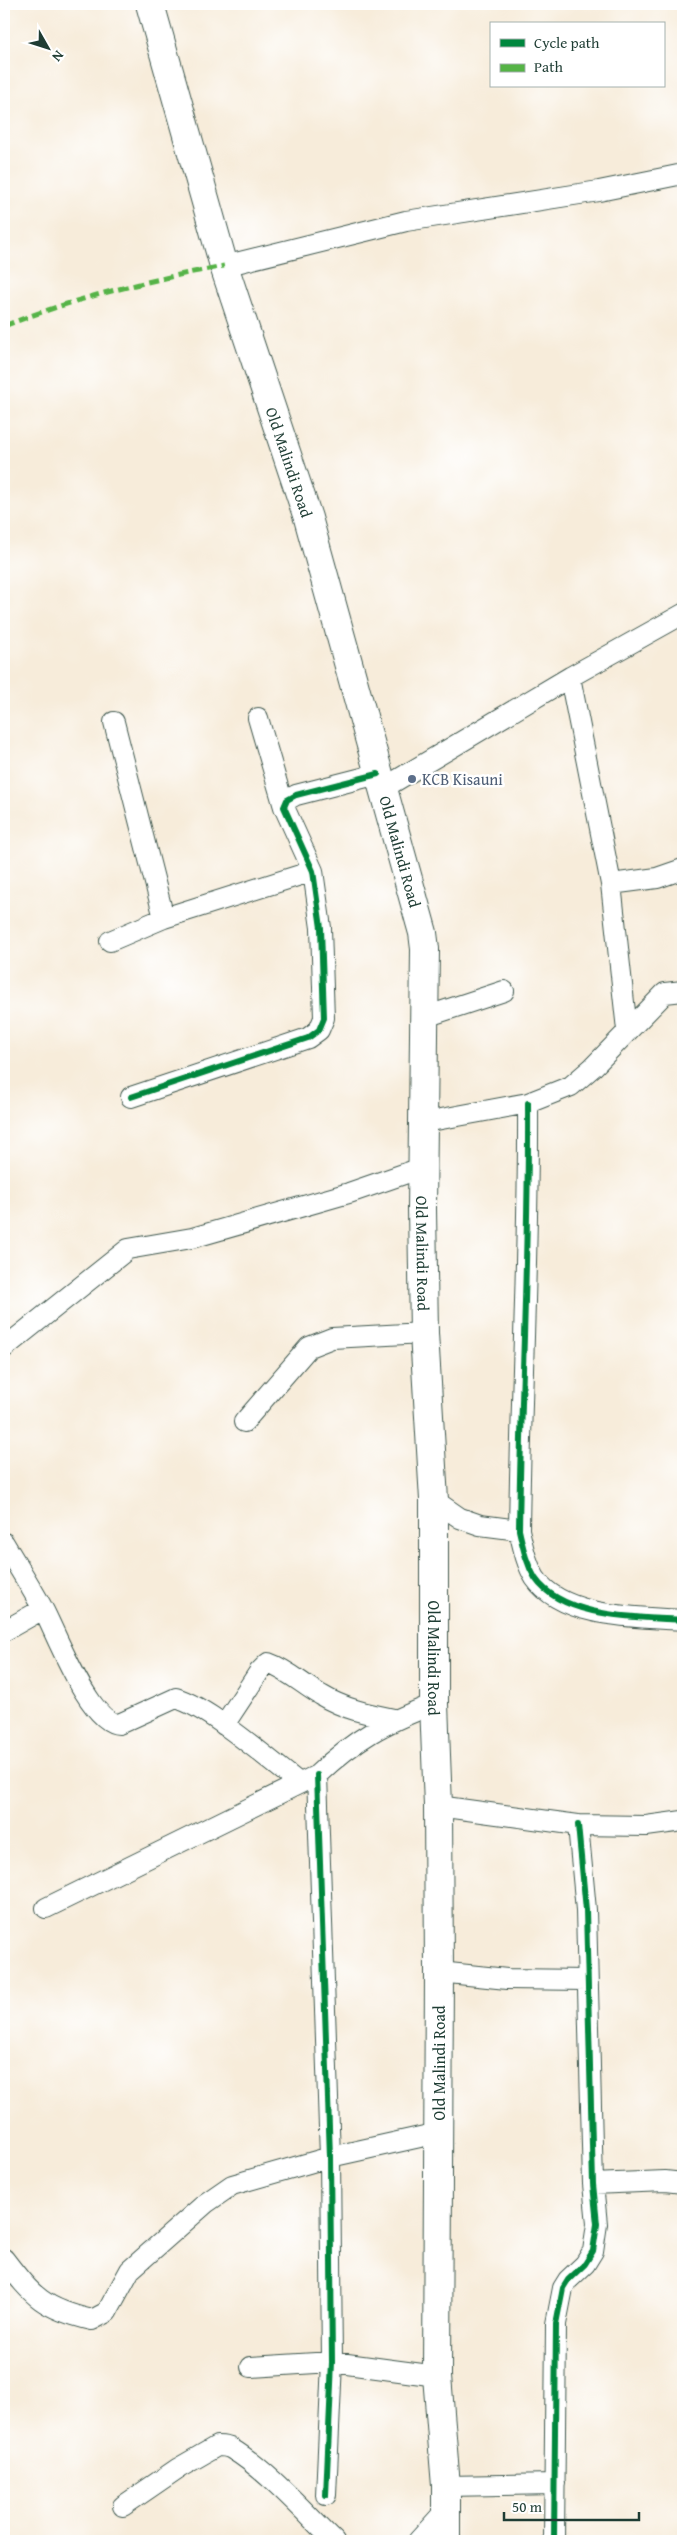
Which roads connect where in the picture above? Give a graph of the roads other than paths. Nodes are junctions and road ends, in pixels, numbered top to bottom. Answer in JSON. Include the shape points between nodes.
{"nodes":[{"id":1,"x":150,"y":4,"type":"edge"},
{"id":2,"x":683,"y":174,"type":"edge"},
{"id":3,"x":224,"y":266,"type":"junction"},
{"id":4,"x":683,"y":614,"type":"edge"},
{"id":5,"x":570,"y":677,"type":"junction"},
{"id":6,"x":258,"y":718,"type":"dead end"},
{"id":7,"x":114,"y":722,"type":"dead end"},
{"id":8,"x":380,"y":781,"type":"junction"},
{"id":9,"x":284,"y":807,"type":"junction"},
{"id":10,"x":683,"y":869,"type":"edge"},
{"id":11,"x":313,"y":871,"type":"junction"},
{"id":12,"x":611,"y":884,"type":"junction"},
{"id":13,"x":164,"y":918,"type":"junction"},
{"id":14,"x":110,"y":941,"type":"dead end"},
{"id":15,"x":504,"y":990,"type":"dead end"},
{"id":16,"x":683,"y":991,"type":"edge"},
{"id":17,"x":425,"y":1018,"type":"junction"},
{"id":18,"x":627,"y":1030,"type":"junction"},
{"id":19,"x":131,"y":1097,"type":"dead end"},
{"id":20,"x":528,"y":1102,"type":"junction"},
{"id":21,"x":425,"y":1122,"type":"junction"},
{"id":22,"x":424,"y":1167,"type":"junction"},
{"id":23,"x":424,"y":1333,"type":"junction"},
{"id":24,"x":4,"y":1348,"type":"edge"},
{"id":25,"x":244,"y":1422,"type":"dead end"},
{"id":26,"x":434,"y":1500,"type":"junction"},
{"id":27,"x":520,"y":1530,"type":"junction"},
{"id":28,"x":4,"y":1543,"type":"edge"},
{"id":29,"x":43,"y":1609,"type":"junction"},
{"id":30,"x":683,"y":1620,"type":"edge"},
{"id":31,"x":4,"y":1631,"type":"edge"},
{"id":32,"x":434,"y":1704,"type":"junction"},
{"id":33,"x":394,"y":1719,"type":"junction"},
{"id":34,"x":224,"y":1726,"type":"junction"},
{"id":35,"x":308,"y":1779,"type":"junction"},
{"id":36,"x":438,"y":1806,"type":"junction"},
{"id":37,"x":683,"y":1821,"type":"edge"},
{"id":38,"x":578,"y":1826,"type":"junction"},
{"id":39,"x":46,"y":1908,"type":"dead end"},
{"id":40,"x":440,"y":1972,"type":"junction"},
{"id":41,"x":586,"y":1980,"type":"junction"},
{"id":42,"x":438,"y":2133,"type":"junction"},
{"id":43,"x":330,"y":2157,"type":"junction"},
{"id":44,"x":683,"y":2183,"type":"edge"},
{"id":45,"x":593,"y":2184,"type":"junction"},
{"id":46,"x":4,"y":2259,"type":"edge"},
{"id":47,"x":332,"y":2362,"type":"junction"},
{"id":48,"x":251,"y":2367,"type":"dead end"},
{"id":49,"x":437,"y":2376,"type":"junction"},
{"id":50,"x":555,"y":2484,"type":"junction"},
{"id":51,"x":326,"y":2495,"type":"dead end"},
{"id":52,"x":446,"y":2498,"type":"junction"},
{"id":53,"x":123,"y":2506,"type":"dead end"},
{"id":54,"x":334,"y":2541,"type":"edge"},
{"id":55,"x":418,"y":2541,"type":"edge"},
{"id":56,"x":446,"y":2541,"type":"edge"},
{"id":57,"x":554,"y":2541,"type":"edge"}],
"edges":[{"from":1,"to":3,"type":"main road","name":"Old Malindi Road"},
{"from":2,"to":3,"type":"street","via":[[599,191],[406,221]]},
{"from":3,"to":8,"type":"main road","name":"Old Malindi Road","via":[[308,518]]},
{"from":4,"to":5,"type":"street"},
{"from":5,"to":8,"type":"street"},
{"from":5,"to":12,"type":"street"},
{"from":6,"to":9,"type":"street"},
{"from":7,"to":13,"type":"street"},
{"from":8,"to":9,"type":"street","via":[[296,795],[287,800]]},
{"from":8,"to":17,"type":"main road","name":"Old Malindi Road","via":[[424,933]]},
{"from":9,"to":11,"type":"street"},
{"from":10,"to":12,"type":"street","via":[[657,878]]},
{"from":11,"to":13,"type":"street"},
{"from":11,"to":19,"type":"street","via":[[322,928],[324,1018],[319,1030],[308,1038]]},
{"from":12,"to":18,"type":"street"},
{"from":13,"to":14,"type":"street"},
{"from":15,"to":17,"type":"street"},
{"from":16,"to":18,"type":"street","via":[[665,993]]},
{"from":17,"to":21,"type":"main road","name":"Old Malindi Road"},
{"from":18,"to":20,"type":"street","via":[[593,1067],[570,1086]]},
{"from":20,"to":21,"type":"street"},
{"from":20,"to":27,"type":"street"},
{"from":21,"to":22,"type":"main road","name":"Old Malindi Road"},
{"from":22,"to":23,"type":"main road","name":"Old Malindi Road"},
{"from":22,"to":24,"type":"street","via":[[349,1193],[192,1238],[128,1249]]},
{"from":23,"to":25,"type":"street","via":[[332,1338],[309,1347]]},
{"from":23,"to":26,"type":"main road","name":"Old Malindi Road"},
{"from":26,"to":27,"type":"street","via":[[460,1518],[480,1525]]},
{"from":26,"to":32,"type":"main road","name":"Old Malindi Road"},
{"from":27,"to":30,"type":"street","via":[[528,1566],[536,1580],[562,1599],[603,1613]]},
{"from":28,"to":29,"type":"street"},
{"from":29,"to":31,"type":"street"},
{"from":29,"to":34,"type":"street","via":[[83,1691],[112,1724],[119,1724],[176,1698],[185,1700]]},
{"from":32,"to":33,"type":"street"},
{"from":32,"to":36,"type":"main road","name":"Old Malindi Road"},
{"from":33,"to":34,"type":"street","via":[[349,1710],[320,1695],[280,1667],[268,1663]]},
{"from":33,"to":35,"type":"street","via":[[344,1750]]},
{"from":34,"to":35,"type":"street"},
{"from":35,"to":39,"type":"street"},
{"from":35,"to":43,"type":"street"},
{"from":36,"to":38,"type":"street"},
{"from":36,"to":40,"type":"main road","name":"Old Malindi Road"},
{"from":37,"to":38,"type":"street","via":[[646,1826]]},
{"from":38,"to":41,"type":"street","via":[[586,1910]]},
{"from":40,"to":41,"type":"street","via":[[507,1979]]},
{"from":40,"to":42,"type":"main road","name":"Old Malindi Road"},
{"from":41,"to":45,"type":"street"},
{"from":42,"to":43,"type":"street"},
{"from":42,"to":49,"type":"main road","name":"Old Malindi Road"},
{"from":43,"to":46,"type":"street","via":[[232,2185],[206,2203],[130,2270],[107,2312],[92,2320],[47,2306],[23,2284]]},
{"from":43,"to":47,"type":"street"},
{"from":44,"to":45,"type":"street"},
{"from":45,"to":50,"type":"street","via":[[597,2224],[593,2251],[563,2288],[556,2324]]},
{"from":47,"to":48,"type":"street"},
{"from":47,"to":49,"type":"street"},
{"from":47,"to":51,"type":"street"},
{"from":49,"to":52,"type":"main road","name":"Old Malindi Road"},
{"from":50,"to":52,"type":"street"},
{"from":50,"to":57,"type":"street"},
{"from":52,"to":55,"type":"street"},
{"from":52,"to":56,"type":"main road","name":"Old Malindi Road"},
{"from":53,"to":54,"type":"street","via":[[177,2469],[217,2446],[223,2446],[251,2464]]}]}
